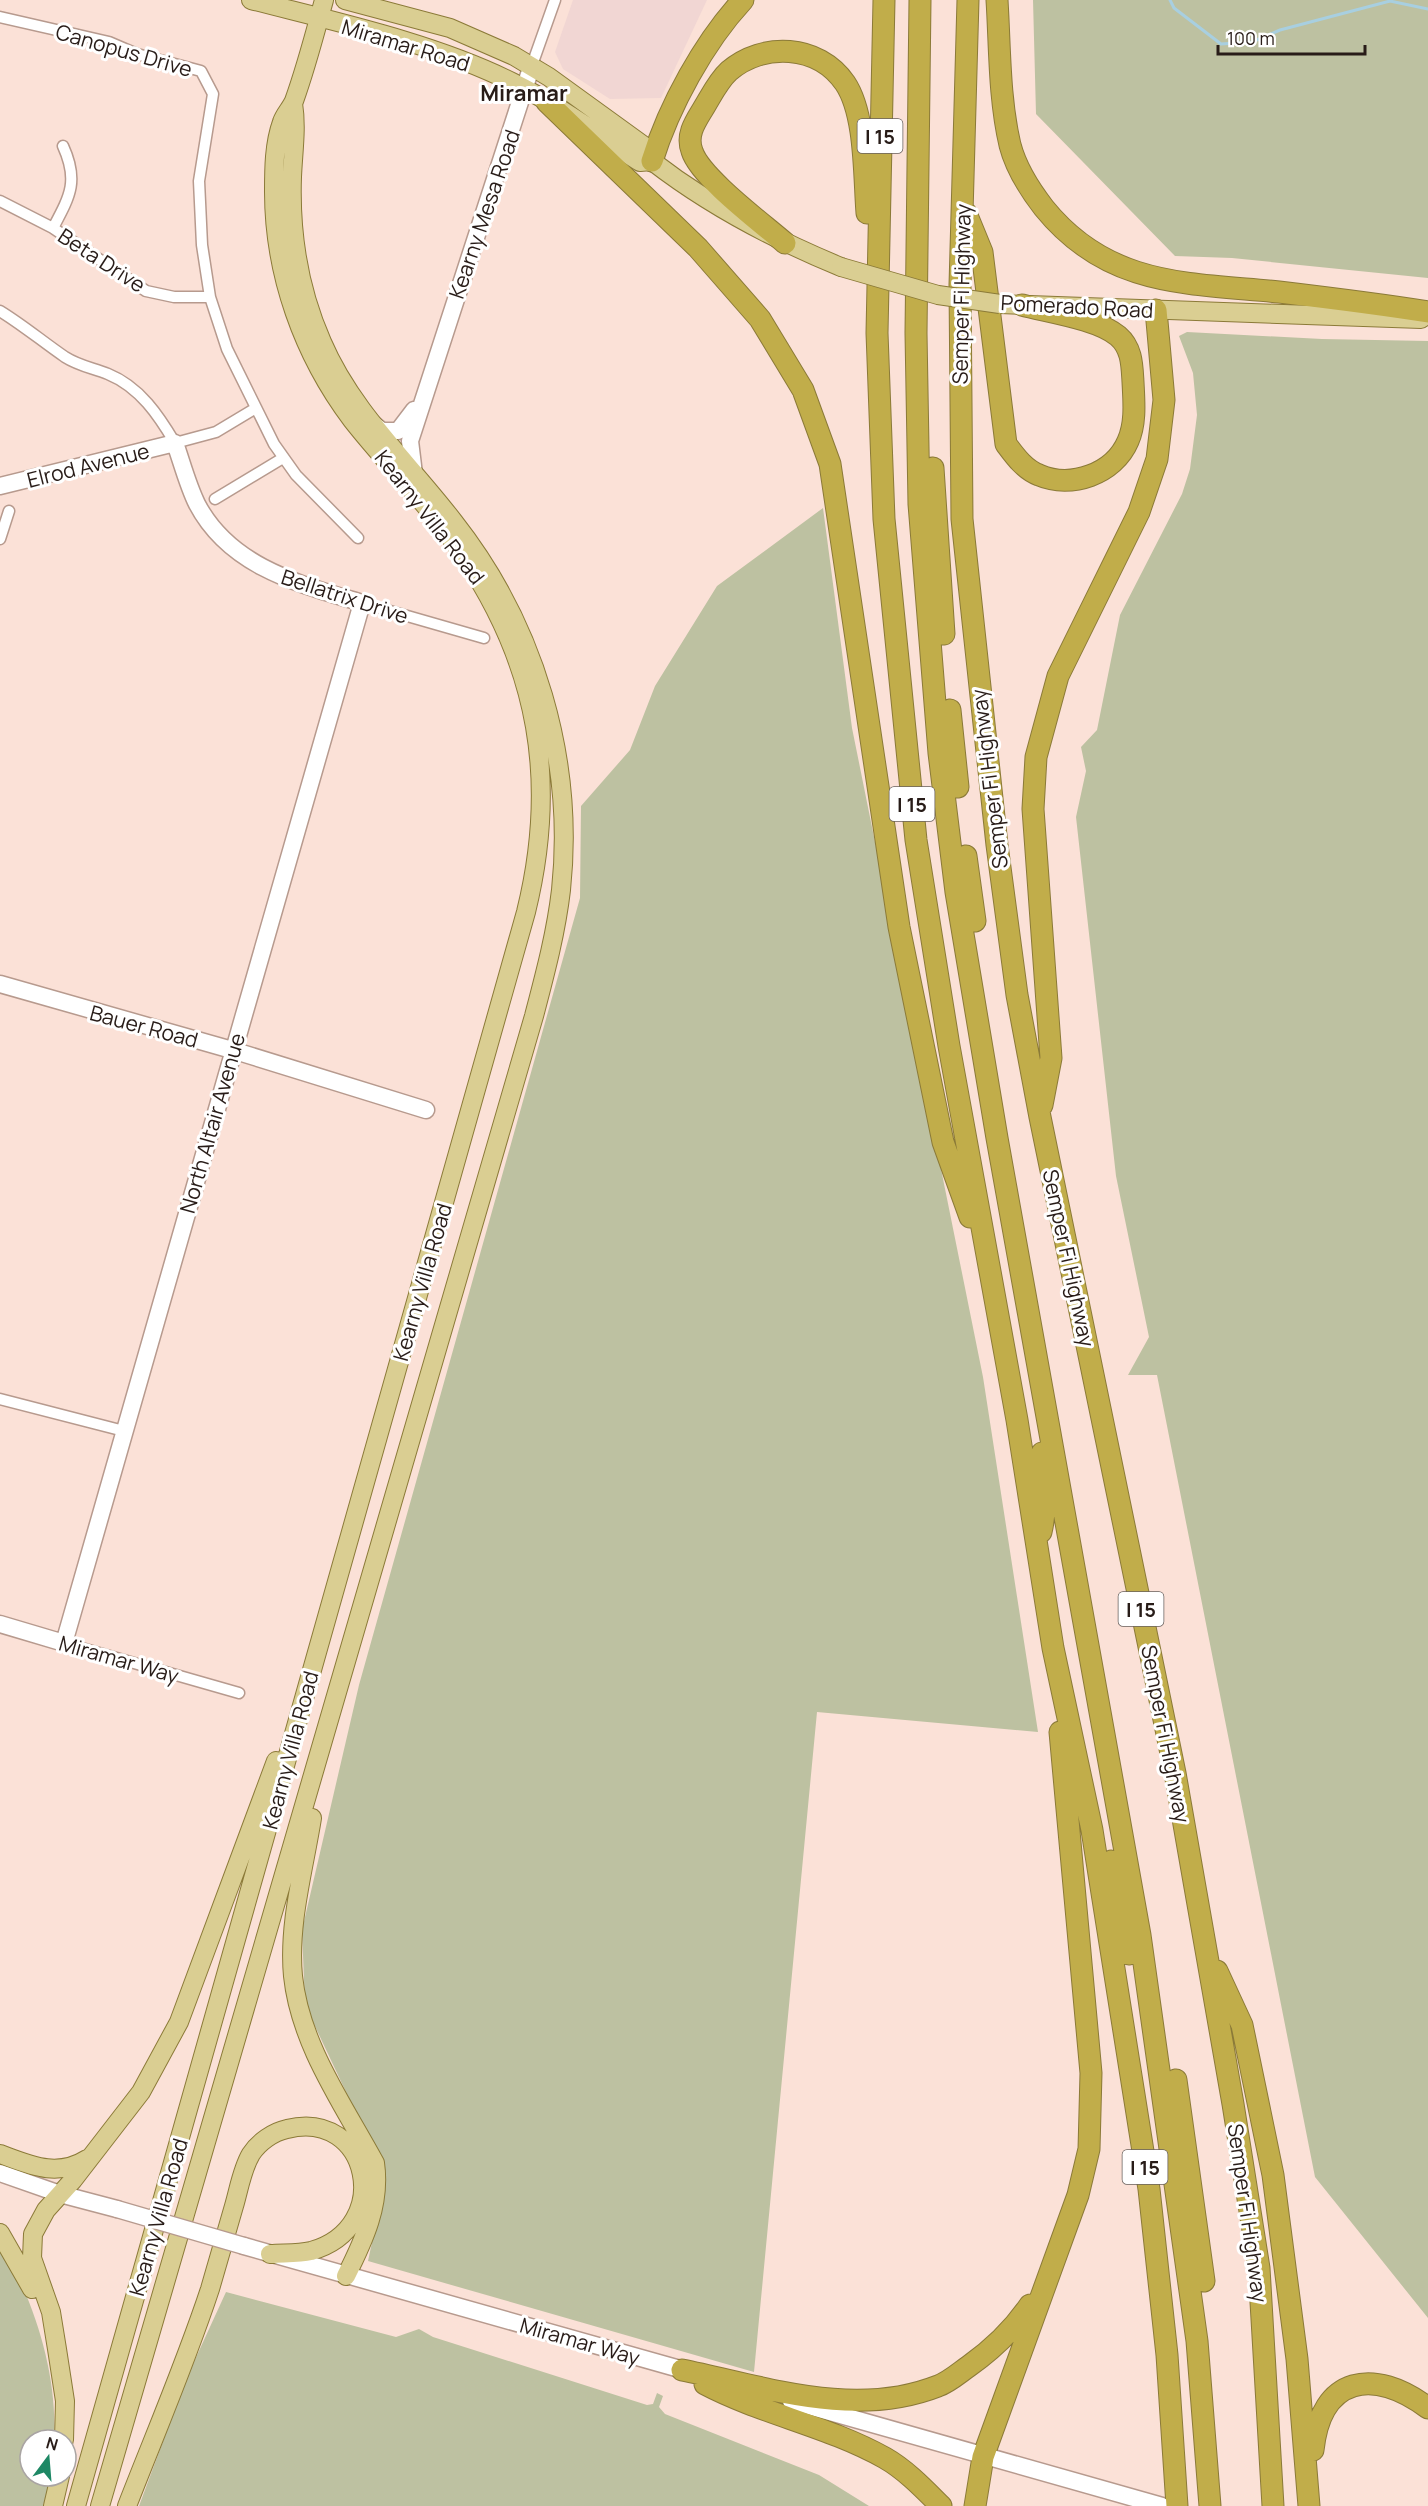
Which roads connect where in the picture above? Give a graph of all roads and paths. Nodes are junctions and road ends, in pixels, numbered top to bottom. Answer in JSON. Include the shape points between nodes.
{"nodes":[{"id":1,"x":251,"y":0,"type":"edge"},
{"id":2,"x":324,"y":0,"type":"edge"},
{"id":3,"x":345,"y":0,"type":"edge"},
{"id":4,"x":555,"y":0,"type":"edge"},
{"id":5,"x":743,"y":0,"type":"edge"},
{"id":6,"x":884,"y":0,"type":"edge"},
{"id":7,"x":920,"y":0,"type":"edge"},
{"id":8,"x":933,"y":0,"type":"edge"},
{"id":9,"x":968,"y":0,"type":"edge"},
{"id":10,"x":997,"y":0,"type":"edge"},
{"id":11,"x":0,"y":17,"type":"edge"},
{"id":12,"x":319,"y":18,"type":"junction"},
{"id":13,"x":532,"y":65,"type":"junction"},
{"id":14,"x":525,"y":89,"type":"junction"},
{"id":15,"x":547,"y":102,"type":"junction"},
{"id":16,"x":293,"y":103,"type":"junction"},
{"id":17,"x":63,"y":146,"type":"dead end"},
{"id":18,"x":652,"y":161,"type":"junction"},
{"id":19,"x":0,"y":201,"type":"edge"},
{"id":20,"x":962,"y":202,"type":"junction"},
{"id":21,"x":53,"y":228,"type":"junction"},
{"id":22,"x":785,"y":243,"type":"junction"},
{"id":23,"x":210,"y":297,"type":"junction"},
{"id":24,"x":1022,"y":305,"type":"junction"},
{"id":25,"x":1156,"y":310,"type":"junction"},
{"id":26,"x":0,"y":311,"type":"edge"},
{"id":27,"x":1428,"y":312,"type":"edge"},
{"id":28,"x":1428,"y":319,"type":"edge"},
{"id":29,"x":877,"y":333,"type":"junction"},
{"id":30,"x":424,"y":394,"type":"junction"},
{"id":31,"x":256,"y":408,"type":"junction"},
{"id":32,"x":370,"y":422,"type":"junction"},
{"id":33,"x":175,"y":443,"type":"junction"},
{"id":34,"x":283,"y":458,"type":"junction"},
{"id":35,"x":414,"y":474,"type":"junction"},
{"id":36,"x":0,"y":486,"type":"edge"},
{"id":37,"x":215,"y":499,"type":"dead end"},
{"id":38,"x":9,"y":511,"type":"dead end"},
{"id":39,"x":0,"y":538,"type":"edge"},
{"id":40,"x":358,"y":538,"type":"dead end"},
{"id":41,"x":362,"y":603,"type":"junction"},
{"id":42,"x":484,"y":638,"type":"dead end"},
{"id":43,"x":0,"y":984,"type":"edge"},
{"id":44,"x":232,"y":1050,"type":"junction"},
{"id":45,"x":426,"y":1110,"type":"dead end"},
{"id":46,"x":1040,"y":1117,"type":"junction"},
{"id":47,"x":990,"y":1271,"type":"junction"},
{"id":48,"x":1035,"y":1354,"type":"junction"},
{"id":49,"x":0,"y":1399,"type":"edge"},
{"id":50,"x":124,"y":1431,"type":"junction"},
{"id":51,"x":1036,"y":1551,"type":"junction"},
{"id":52,"x":0,"y":1624,"type":"edge"},
{"id":53,"x":64,"y":1643,"type":"junction"},
{"id":54,"x":1053,"y":1648,"type":"junction"},
{"id":55,"x":239,"y":1693,"type":"dead end"},
{"id":56,"x":296,"y":1722,"type":"junction"},
{"id":57,"x":308,"y":1796,"type":"junction"},
{"id":58,"x":1092,"y":1830,"type":"junction"},
{"id":59,"x":1205,"y":1946,"type":"junction"},
{"id":60,"x":1165,"y":2107,"type":"junction"},
{"id":61,"x":0,"y":2154,"type":"edge"},
{"id":62,"x":91,"y":2157,"type":"junction"},
{"id":63,"x":0,"y":2172,"type":"edge"},
{"id":64,"x":60,"y":2194,"type":"junction"},
{"id":65,"x":363,"y":2200,"type":"junction"},
{"id":66,"x":0,"y":2233,"type":"edge"},
{"id":67,"x":270,"y":2254,"type":"junction"},
{"id":68,"x":346,"y":2276,"type":"junction"},
{"id":69,"x":1045,"y":2282,"type":"junction"},
{"id":70,"x":57,"y":2349,"type":"junction"},
{"id":71,"x":682,"y":2370,"type":"junction"},
{"id":72,"x":1428,"y":2408,"type":"edge"},
{"id":73,"x":64,"y":2428,"type":"edge"},
{"id":74,"x":983,"y":2457,"type":"junction"},
{"id":75,"x":57,"y":2488,"type":"edge"},
{"id":76,"x":1309,"y":2499,"type":"edge"},
{"id":77,"x":52,"y":2506,"type":"edge"},
{"id":78,"x":76,"y":2506,"type":"edge"},
{"id":79,"x":100,"y":2506,"type":"edge"},
{"id":80,"x":127,"y":2506,"type":"edge"},
{"id":81,"x":941,"y":2506,"type":"edge"},
{"id":82,"x":975,"y":2506,"type":"edge"},
{"id":83,"x":1162,"y":2506,"type":"edge"},
{"id":84,"x":1177,"y":2506,"type":"edge"},
{"id":85,"x":1210,"y":2506,"type":"edge"},
{"id":86,"x":1223,"y":2506,"type":"edge"},
{"id":87,"x":1273,"y":2506,"type":"edge"}],
"edges":[{"from":1,"to":12,"type":"main road","name":"Miramar Road"},
{"from":2,"to":12,"type":"main road","name":"Kearny Villa Road"},
{"from":3,"to":13,"type":"main road","name":"Miramar Road","via":[[450,28]]},
{"from":4,"to":13,"type":"street","name":"Kearny Mesa Road"},
{"from":5,"to":18,"type":"highway","via":[[711,39],[660,135]]},
{"from":6,"to":29,"type":"highway","number":"I 15"},
{"from":7,"to":48,"type":"highway","via":[[916,322],[919,492],[939,753],[956,892]]},
{"from":8,"to":86,"type":"highway","via":[[929,316],[934,492],[959,804],[981,971],[1181,2113],[1209,2328]]},
{"from":9,"to":20,"type":"highway","name":"Semper Fi Highway","number":"I 15"},
{"from":10,"to":27,"type":"highway","via":[[1010,146],[1030,191],[1060,229],[1090,252],[1130,272],[1159,280]]},
{"from":11,"to":23,"type":"street","name":"Canopus Drive","via":[[109,42],[201,71],[213,94],[199,181],[202,245]]},
{"from":12,"to":14,"type":"main road","name":"Miramar Road","via":[[439,53]]},
{"from":12,"to":16,"type":"main road","name":"Kearny Villa Road"},
{"from":13,"to":14,"type":"street","name":"Kearny Mesa Road"},
{"from":13,"to":18,"type":"main road","name":"Miramar Road","via":[[647,148]]},
{"from":14,"to":15,"type":"main road","name":"Miramar Road"},
{"from":14,"to":30,"type":"street","name":"Kearny Mesa Road"},
{"from":15,"to":18,"type":"main road","name":"Miramar Road","via":[[640,162]]},
{"from":15,"to":47,"type":"highway","via":[[698,248],[760,319],[803,390],[830,464],[899,927],[943,1142]]},
{"from":16,"to":32,"type":"main road","name":"Kearny Villa Road","via":[[296,122],[291,215],[302,285],[333,365]]},
{"from":16,"to":56,"type":"main road","name":"Kearny Villa Road","via":[[282,121],[274,193],[278,246],[294,311],[314,360],[340,403],[462,553],[500,618],[531,700],[540,752],[542,798],[539,853],[526,912]]},
{"from":17,"to":21,"type":"street","via":[[73,178]]},
{"from":18,"to":22,"type":"main road","name":"Pomerado Road","via":[[724,212]]},
{"from":19,"to":21,"type":"street","name":"Beta Drive"},
{"from":20,"to":24,"type":"highway","via":[[982,252],[1006,444],[1022,464],[1039,476],[1070,481],[1089,477],[1113,463],[1128,441],[1134,414],[1130,350],[1115,333],[1096,325]]},
{"from":20,"to":46,"type":"highway","name":"Semper Fi Highway","number":"I 15","via":[[962,519],[998,856],[1017,995]]},
{"from":21,"to":23,"type":"street","name":"Beta Drive","via":[[147,291],[174,297]]},
{"from":22,"to":24,"type":"main road","name":"Pomerado Road","bridge":true,"via":[[841,267],[938,295]]},
{"from":22,"to":29,"type":"highway","via":[[703,170],[689,143],[692,128],[727,73],[752,56],[768,51],[796,52],[822,62],[844,83],[853,103],[860,135]]},
{"from":23,"to":31,"type":"street","name":"Canopus Drive","via":[[227,349]]},
{"from":24,"to":25,"type":"main road","name":"Pomerado Road"},
{"from":25,"to":28,"type":"main road","name":"Pomerado Road"},
{"from":25,"to":46,"type":"highway","via":[[1164,400],[1156,459],[1139,512],[1058,676],[1036,757],[1033,809],[1051,1058]]},
{"from":26,"to":33,"type":"street","name":"Bellatrix Drive","via":[[64,356],[85,368],[109,374],[139,394],[158,414]]},
{"from":29,"to":47,"type":"highway","number":"I 15","via":[[884,519],[916,840]]},
{"from":30,"to":32,"type":"street","name":"Kearny Mesa Road","via":[[398,431],[382,430]]},
{"from":30,"to":35,"type":"street","name":"Kearny Mesa Road","via":[[410,441]]},
{"from":31,"to":33,"type":"street","via":[[216,432]]},
{"from":31,"to":34,"type":"street","name":"Canopus Drive"},
{"from":32,"to":35,"type":"main road","name":"Kearny Villa Road"},
{"from":33,"to":36,"type":"street","name":"Elrod Avenue"},
{"from":33,"to":41,"type":"street","name":"Bellatrix Drive","via":[[197,504],[235,549],[258,566],[288,580]]},
{"from":34,"to":37,"type":"street"},
{"from":34,"to":40,"type":"street","name":"Canopus Drive"},
{"from":35,"to":57,"type":"main road","name":"Kearny Villa Road","via":[[483,561],[514,616],[534,667],[558,765],[563,832],[561,888],[551,951],[534,1016]]},
{"from":38,"to":39,"type":"street"},
{"from":41,"to":42,"type":"street","name":"Bellatrix Drive"},
{"from":41,"to":44,"type":"street","name":"North Altair Avenue"},
{"from":43,"to":44,"type":"street","name":"Bauer Road"},
{"from":44,"to":45,"type":"street","name":"Bauer Road"},
{"from":44,"to":50,"type":"street","name":"North Altair Avenue"},
{"from":46,"to":59,"type":"highway","name":"Semper Fi Highway","number":"I 15","via":[[1175,1773]]},
{"from":47,"to":51,"type":"highway","number":"I 15"},
{"from":48,"to":51,"type":"highway","via":[[1036,1407],[1045,1474],[1044,1518]]},
{"from":48,"to":60,"type":"highway","via":[[1140,1935]]},
{"from":49,"to":50,"type":"street"},
{"from":50,"to":53,"type":"street","name":"North Altair Avenue"},
{"from":51,"to":54,"type":"highway","number":"I 15"},
{"from":52,"to":53,"type":"street","name":"Miramar Way"},
{"from":53,"to":55,"type":"street","name":"Miramar Way"},
{"from":54,"to":58,"type":"highway","number":"I 15"},
{"from":54,"to":69,"type":"highway","via":[[1091,2073],[1089,2149],[1078,2195]]},
{"from":56,"to":62,"type":"main road","via":[[280,1750],[163,2056],[128,2112]]},
{"from":56,"to":78,"type":"main road","name":"Kearny Villa Road","via":[[270,1827]]},
{"from":57,"to":68,"type":"main road","via":[[314,1810],[293,1938],[297,2001],[315,2053],[375,2163],[377,2180],[368,2229]]},
{"from":57,"to":79,"type":"main road","name":"Kearny Villa Road"},
{"from":58,"to":60,"type":"highway","via":[[1110,1857],[1154,2081]]},
{"from":58,"to":84,"type":"highway","number":"I 15","via":[[1149,2189],[1167,2355]]},
{"from":59,"to":76,"type":"highway","via":[[1242,2025],[1273,2175],[1297,2359]]},
{"from":59,"to":87,"type":"highway","name":"Semper Fi Highway","number":"I 15","via":[[1259,2268]]},
{"from":60,"to":85,"type":"highway","via":[[1197,2341]]},
{"from":61,"to":62,"type":"main road","via":[[54,2171],[75,2167]]},
{"from":62,"to":64,"type":"main road"},
{"from":63,"to":64,"type":"street","name":"Miramar Way"},
{"from":64,"to":67,"type":"street","name":"Miramar Way","bridge":true},
{"from":64,"to":70,"type":"main road","via":[[37,2223],[31,2246],[34,2268],[51,2312]]},
{"from":65,"to":67,"type":"main road","via":[[350,2225],[333,2241],[312,2250]]},
{"from":65,"to":68,"type":"main road"},
{"from":65,"to":80,"type":"main road","via":[[364,2179],[357,2158],[340,2138],[323,2130],[281,2130],[252,2152],[200,2316]]},
{"from":66,"to":70,"type":"main road","via":[[24,2272]]},
{"from":67,"to":68,"type":"street","name":"Miramar Way"},
{"from":68,"to":71,"type":"street","name":"Miramar Way"},
{"from":69,"to":71,"type":"highway","via":[[1019,2320],[985,2355],[940,2386],[900,2398],[869,2403],[834,2401]]},
{"from":69,"to":74,"type":"highway"},
{"from":70,"to":73,"type":"main road","via":[[65,2401]]},
{"from":71,"to":74,"type":"street","name":"Miramar Way"},
{"from":71,"to":81,"type":"highway","via":[[707,2386],[887,2459]]},
{"from":72,"to":76,"type":"highway","via":[[1408,2393],[1385,2384],[1364,2384],[1333,2396],[1315,2429]]},
{"from":74,"to":82,"type":"highway"},
{"from":74,"to":83,"type":"street","name":"Miramar Way"},
{"from":75,"to":77,"type":"main road"}]}
